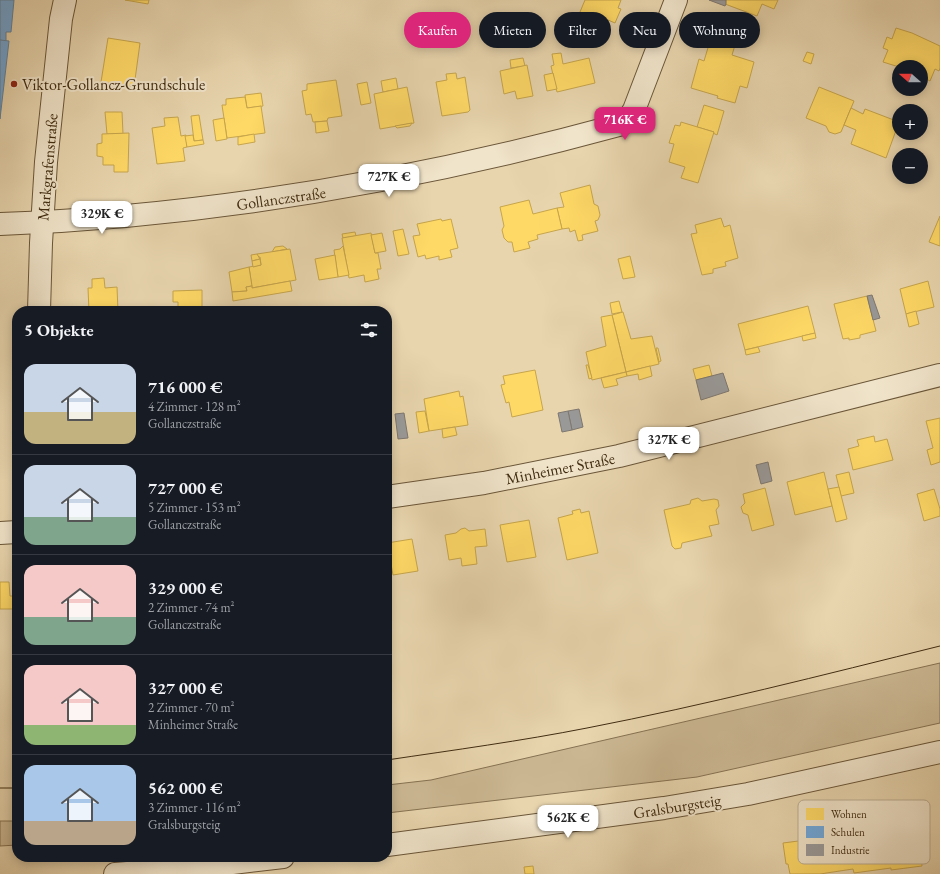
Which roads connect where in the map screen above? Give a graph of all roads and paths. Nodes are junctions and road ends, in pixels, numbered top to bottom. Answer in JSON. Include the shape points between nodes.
{"nodes":[{"id":1,"x":65,"y":0,"type":"edge"},
{"id":2,"x":676,"y":0,"type":"edge"},
{"id":3,"x":42,"y":223,"type":"junction"},
{"id":4,"x":0,"y":224,"type":"edge"},
{"id":5,"x":40,"y":306,"type":"edge"},
{"id":6,"x":940,"y":374,"type":"edge"},
{"id":7,"x":392,"y":496,"type":"edge"},
{"id":8,"x":12,"y":532,"type":"edge"},
{"id":9,"x":0,"y":533,"type":"edge"},
{"id":10,"x":940,"y":752,"type":"edge"},
{"id":11,"x":392,"y":843,"type":"edge"},
{"id":12,"x":250,"y":862,"type":"edge"},
{"id":13,"x":190,"y":871,"type":"edge"},
{"id":14,"x":115,"y":874,"type":"edge"}],
"edges":[{"from":1,"to":3,"type":"street","name":"Markgrafenstraße","via":[[46,154]]},
{"from":2,"to":3,"type":"street","name":"Gollanczstraße","via":[[634,110],[627,121],[613,127],[451,168],[321,193],[194,209]]},
{"from":3,"to":4,"type":"street","name":"Gollanczstraße"},
{"from":3,"to":5,"type":"street","name":"Markgrafenstraße"},
{"from":6,"to":7,"type":"street","name":"Minheimer Straße","via":[[619,456],[484,483]]},
{"from":8,"to":9,"type":"street"},
{"from":10,"to":11,"type":"street","name":"Gralsburgsteig","via":[[748,794],[664,808]]},
{"from":12,"to":13,"type":"street"},
{"from":13,"to":14,"type":"street"}]}
